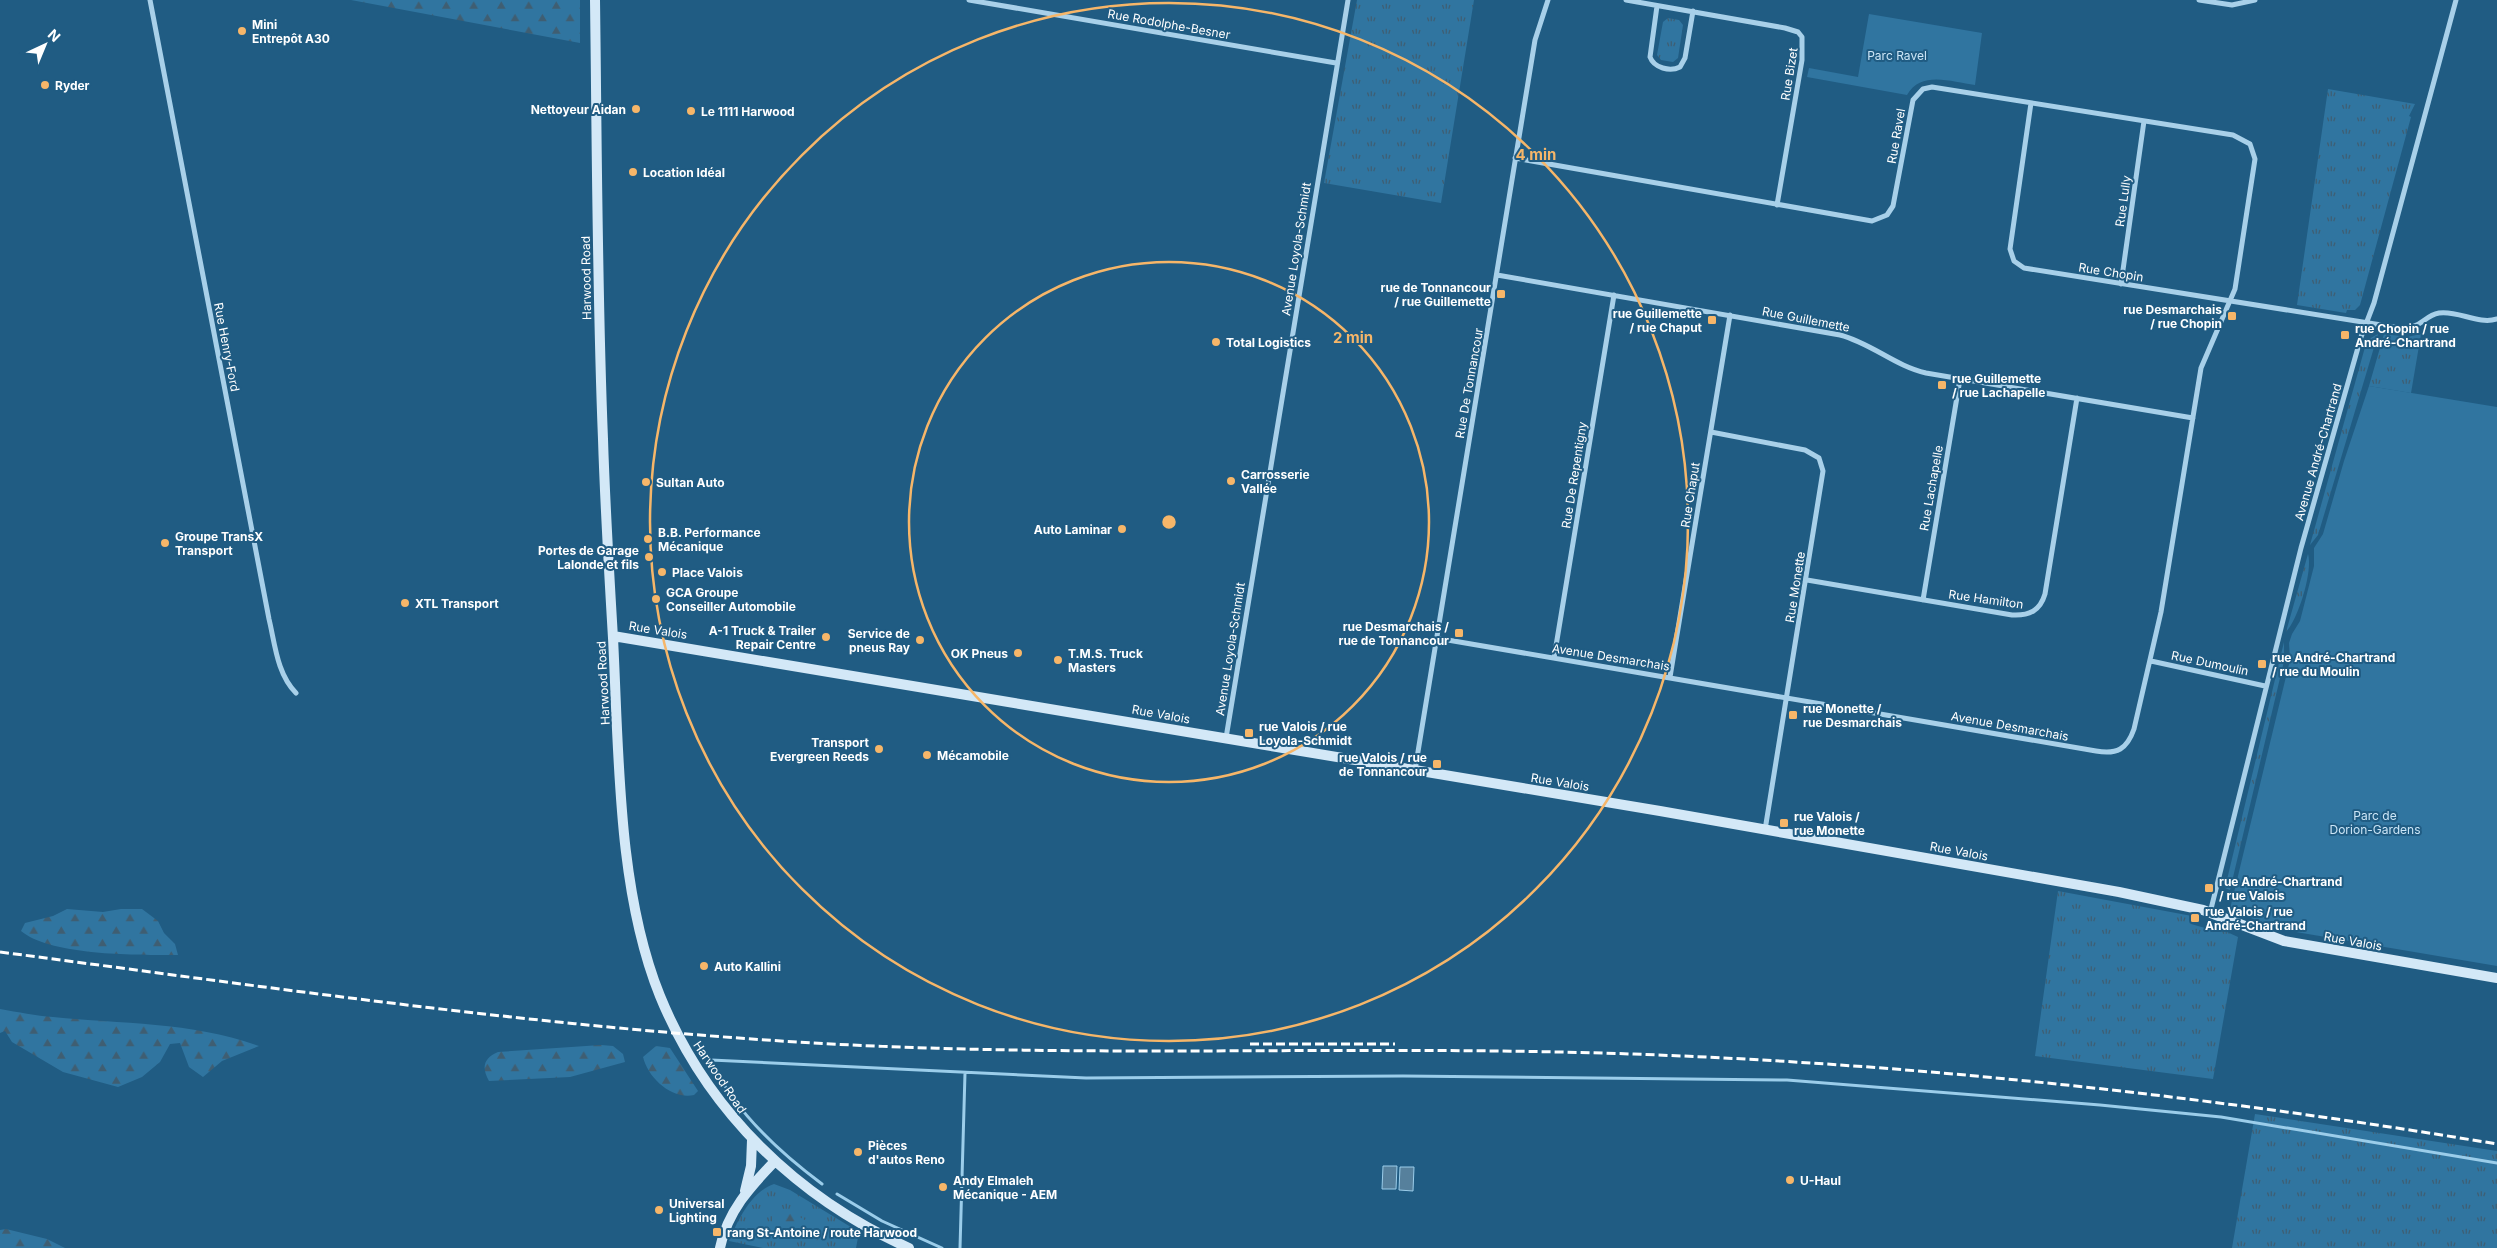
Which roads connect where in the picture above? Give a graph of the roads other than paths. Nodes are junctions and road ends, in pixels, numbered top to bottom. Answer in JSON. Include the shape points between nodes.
{"nodes":[{"id":1,"x":150,"y":0,"type":"edge"},
{"id":2,"x":595,"y":0,"type":"edge"},
{"id":3,"x":969,"y":0,"type":"edge"},
{"id":4,"x":1348,"y":0,"type":"edge"},
{"id":5,"x":1548,"y":0,"type":"edge"},
{"id":6,"x":1626,"y":0,"type":"edge"},
{"id":7,"x":2199,"y":0,"type":"edge"},
{"id":8,"x":2255,"y":0,"type":"edge"},
{"id":9,"x":2456,"y":0,"type":"edge"},
{"id":10,"x":1657,"y":6,"type":"junction"},
{"id":11,"x":1693,"y":12,"type":"junction"},
{"id":12,"x":1336,"y":63,"type":"junction"},
{"id":13,"x":2031,"y":103,"type":"junction"},
{"id":14,"x":2144,"y":121,"type":"junction"},
{"id":15,"x":1515,"y":158,"type":"junction"},
{"id":16,"x":1777,"y":205,"type":"junction"},
{"id":17,"x":1497,"y":274,"type":"junction"},
{"id":18,"x":2121,"y":284,"type":"junction"},
{"id":19,"x":1614,"y":295,"type":"junction"},
{"id":20,"x":2229,"y":301,"type":"junction"},
{"id":21,"x":1730,"y":315,"type":"junction"},
{"id":22,"x":2497,"y":319,"type":"edge"},
{"id":23,"x":2366,"y":323,"type":"junction"},
{"id":24,"x":1960,"y":379,"type":"junction"},
{"id":25,"x":2076,"y":398,"type":"junction"},
{"id":26,"x":2193,"y":418,"type":"junction"},
{"id":27,"x":1711,"y":432,"type":"junction"},
{"id":28,"x":1807,"y":580,"type":"junction"},
{"id":29,"x":1923,"y":600,"type":"junction"},
{"id":30,"x":613,"y":636,"type":"junction"},
{"id":31,"x":1436,"y":638,"type":"junction"},
{"id":32,"x":1554,"y":658,"type":"junction"},
{"id":33,"x":2151,"y":661,"type":"junction"},
{"id":34,"x":1670,"y":677,"type":"junction"},
{"id":35,"x":2265,"y":686,"type":"junction"},
{"id":36,"x":296,"y":693,"type":"dead end"},
{"id":37,"x":1787,"y":698,"type":"junction"},
{"id":38,"x":1226,"y":738,"type":"junction"},
{"id":39,"x":1415,"y":770,"type":"junction"},
{"id":40,"x":1765,"y":830,"type":"junction"},
{"id":41,"x":2210,"y":912,"type":"junction"},
{"id":42,"x":2497,"y":978,"type":"edge"},
{"id":43,"x":752,"y":1140,"type":"junction"},
{"id":44,"x":774,"y":1162,"type":"junction"},
{"id":45,"x":744,"y":1194,"type":"junction"},
{"id":46,"x":720,"y":1248,"type":"edge"},
{"id":47,"x":909,"y":1248,"type":"edge"}],
"edges":[{"from":1,"to":36,"type":"street","name":"Rue Henry-Ford","via":[[269,619],[284,677]]},
{"from":2,"to":30,"type":"street","name":"Harwood Road","via":[[601,382]]},
{"from":3,"to":12,"type":"street","name":"Rue Rodolphe-Besner"},
{"from":4,"to":12,"type":"street","name":"Avenue Loyola-Schmidt"},
{"from":5,"to":15,"type":"street","name":"Rue De Tonnancour","via":[[1535,40]]},
{"from":6,"to":10,"type":"street","name":"Rue Bizet"},
{"from":7,"to":8,"type":"street","via":[[2232,5]]},
{"from":9,"to":23,"type":"street","name":"Avenue André-Chartrand"},
{"from":10,"to":11,"type":"street","name":"Rue Bizet"},
{"from":10,"to":11,"type":"street","via":[[1650,57],[1656,65],[1671,69],[1677,69],[1684,62]]},
{"from":11,"to":16,"type":"street","name":"Rue Bizet","via":[[1785,28],[1798,32],[1802,37],[1804,51]]},
{"from":12,"to":38,"type":"street","name":"Avenue Loyola-Schmidt"},
{"from":13,"to":14,"type":"street","name":"Rue Ravel"},
{"from":13,"to":16,"type":"street","name":"Rue Ravel","via":[[1928,88],[1913,100],[1893,206],[1886,215],[1877,220],[1866,220]]},
{"from":13,"to":18,"type":"street","name":"Rue Chopin","via":[[2010,245],[2012,257],[2017,264],[2028,269]]},
{"from":14,"to":18,"type":"street","name":"Rue Lully"},
{"from":14,"to":20,"type":"street","name":"Rue Ravel","via":[[2239,137],[2247,140],[2254,150],[2235,289]]},
{"from":15,"to":16,"type":"street","name":"Rue Ravel"},
{"from":15,"to":17,"type":"street","name":"Rue De Tonnancour"},
{"from":17,"to":19,"type":"street","name":"Rue Guillemette"},
{"from":17,"to":31,"type":"street","name":"Rue De Tonnancour"},
{"from":18,"to":20,"type":"street","name":"Rue Chopin"},
{"from":19,"to":21,"type":"street","name":"Rue Guillemette"},
{"from":19,"to":32,"type":"street","name":"Rue De Repentigny"},
{"from":20,"to":23,"type":"street","name":"Rue Chopin"},
{"from":20,"to":26,"type":"street","name":"Avenue Desmarchais","via":[[2202,362]]},
{"from":21,"to":24,"type":"street","name":"Rue Guillemette","via":[[1848,337],[1908,368]]},
{"from":21,"to":27,"type":"street","name":"Rue Chaput"},
{"from":22,"to":23,"type":"street","name":"Rue Chopin","via":[[2488,321],[2444,313],[2410,328]]},
{"from":23,"to":35,"type":"street","name":"Avenue André-Chartrand"},
{"from":24,"to":25,"type":"street","name":"Rue Guillemette"},
{"from":24,"to":29,"type":"street","name":"Rue Lachapelle"},
{"from":25,"to":26,"type":"street","name":"Rue Guillemette"},
{"from":25,"to":29,"type":"street","name":"Rue Hamilton","via":[[2046,588],[2039,607],[2028,615],[2012,615]]},
{"from":26,"to":33,"type":"street","name":"Avenue Desmarchais"},
{"from":27,"to":28,"type":"street","name":"Rue Monette","via":[[1801,448],[1819,458],[1823,476]]},
{"from":27,"to":34,"type":"street","name":"Rue Chaput"},
{"from":28,"to":29,"type":"street","name":"Rue Hamilton"},
{"from":28,"to":37,"type":"street","name":"Rue Monette"},
{"from":30,"to":38,"type":"street","name":"Rue Valois"},
{"from":30,"to":43,"type":"street","name":"Harwood Road","via":[[626,843],[640,936],[654,982],[682,1042],[719,1101]]},
{"from":31,"to":32,"type":"street","name":"Avenue Desmarchais"},
{"from":31,"to":39,"type":"street","name":"Rue De Tonnancour"},
{"from":32,"to":34,"type":"street","name":"Avenue Desmarchais"},
{"from":33,"to":35,"type":"street","name":"Rue Dumoulin"},
{"from":33,"to":37,"type":"street","name":"Avenue Desmarchais","via":[[2129,741],[2114,753]]},
{"from":34,"to":37,"type":"street","name":"Avenue Desmarchais"},
{"from":35,"to":41,"type":"street","name":"Avenue André-Chartrand"},
{"from":37,"to":40,"type":"street","name":"Rue Monette"},
{"from":38,"to":39,"type":"street","name":"Rue Valois"},
{"from":39,"to":40,"type":"street","name":"Rue Valois"},
{"from":40,"to":41,"type":"street","name":"Rue Valois","via":[[2119,892]]},
{"from":41,"to":42,"type":"street","name":"Rue Valois","via":[[2284,941]]},
{"from":43,"to":44,"type":"street","name":"Harwood Road"},
{"from":43,"to":45,"type":"street","via":[[751,1166]]},
{"from":44,"to":45,"type":"street"},
{"from":44,"to":47,"type":"street","name":"Harwood Road","via":[[839,1210]]},
{"from":45,"to":46,"type":"street","via":[[727,1225]]}]}
